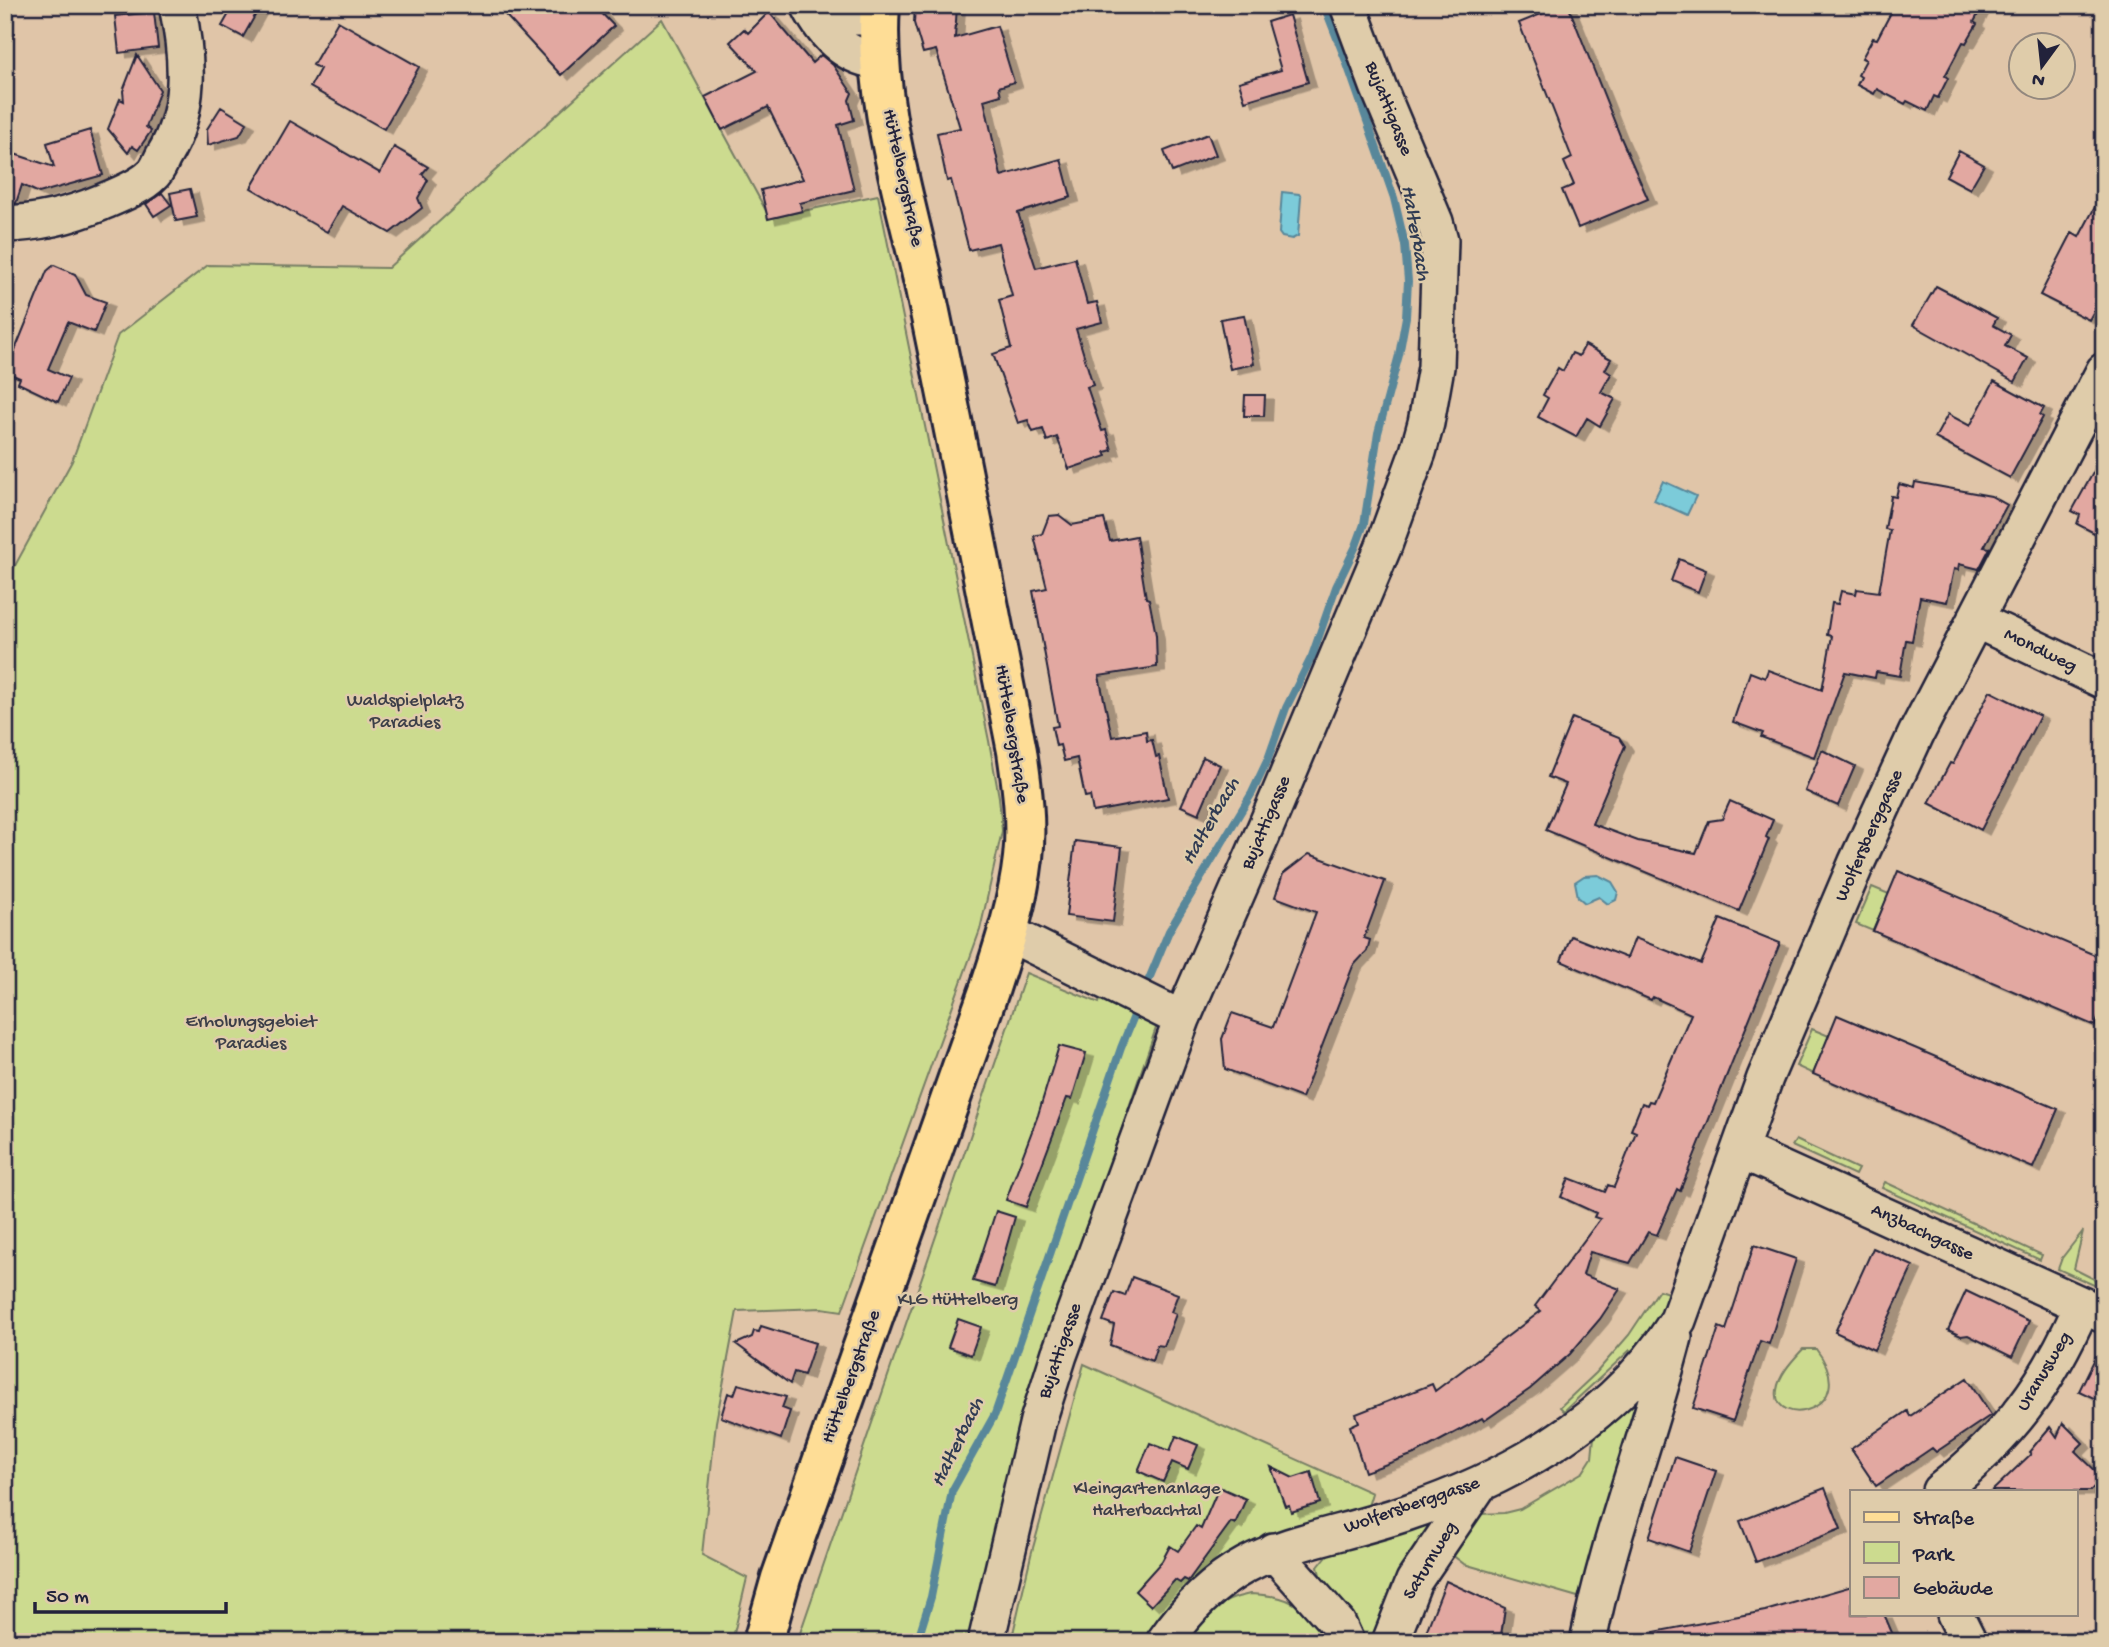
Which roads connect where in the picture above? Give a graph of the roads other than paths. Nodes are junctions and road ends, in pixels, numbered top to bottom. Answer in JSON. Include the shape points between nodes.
{"nodes":[{"id":1,"x":177,"y":5,"type":"edge"},
{"id":2,"x":809,"y":5,"type":"edge"},
{"id":3,"x":1348,"y":5,"type":"edge"},
{"id":4,"x":880,"y":11,"type":"edge"},
{"id":5,"x":880,"y":61,"type":"junction"},
{"id":6,"x":5,"y":224,"type":"edge"},
{"id":7,"x":2104,"y":371,"type":"edge"},
{"id":8,"x":1976,"y":620,"type":"junction"},
{"id":9,"x":2104,"y":681,"type":"edge"},
{"id":10,"x":1008,"y":933,"type":"junction"},
{"id":11,"x":1168,"y":1013,"type":"junction"},
{"id":12,"x":1740,"y":1150,"type":"junction"},
{"id":13,"x":2093,"y":1311,"type":"edge"},
{"id":14,"x":1678,"y":1320,"type":"junction"},
{"id":15,"x":1479,"y":1485,"type":"junction"},
{"id":16,"x":1941,"y":1490,"type":"edge"},
{"id":17,"x":1273,"y":1551,"type":"junction"},
{"id":18,"x":1956,"y":1616,"type":"edge"},
{"id":19,"x":762,"y":1642,"type":"edge"},
{"id":20,"x":986,"y":1642,"type":"edge"},
{"id":21,"x":1164,"y":1642,"type":"edge"},
{"id":22,"x":1346,"y":1642,"type":"edge"},
{"id":23,"x":1390,"y":1642,"type":"edge"},
{"id":24,"x":1588,"y":1642,"type":"edge"},
{"id":25,"x":1969,"y":1642,"type":"edge"}],
"edges":[{"from":1,"to":6,"type":"street","via":[[185,44],[186,95],[176,137],[151,176],[76,213]]},
{"from":2,"to":4,"type":"street","via":[[851,17]]},
{"from":2,"to":5,"type":"street","via":[[843,49]]},
{"from":3,"to":11,"type":"street","name":"Bujattigasse","via":[[1440,240],[1434,380],[1420,445],[1383,548],[1267,824]]},
{"from":4,"to":5,"type":"main road","name":"Hüttelbergstraße"},
{"from":5,"to":10,"type":"main road","name":"Hüttelbergstraße","via":[[1021,778],[1023,855]]},
{"from":7,"to":8,"type":"street","name":"Wolfersberggasse"},
{"from":8,"to":9,"type":"street","name":"Mondweg"},
{"from":8,"to":12,"type":"street","name":"Wolfersberggasse","via":[[1916,734],[1856,864],[1765,1078]]},
{"from":10,"to":11,"type":"street"},
{"from":10,"to":19,"type":"main road","name":"Hüttelbergstraße"},
{"from":11,"to":20,"type":"street","name":"Bujattigasse","via":[[1049,1382]]},
{"from":12,"to":13,"type":"street","name":"Anzbachgasse"},
{"from":12,"to":14,"type":"street","name":"Wolfersberggasse"},
{"from":13,"to":16,"type":"street","name":"Uranusweg","via":[[2014,1422]]},
{"from":14,"to":15,"type":"street","name":"Wolfersberggasse","via":[[1648,1362],[1574,1429],[1530,1459]]},
{"from":14,"to":24,"type":"street","name":"Wolfersberggasse","via":[[1624,1499]]},
{"from":15,"to":17,"type":"street","name":"Wolfersberggasse","via":[[1402,1514]]},
{"from":15,"to":23,"type":"street","name":"Saturnweg","via":[[1414,1581]]},
{"from":17,"to":21,"type":"street","name":"Wolfersberggasse","via":[[1213,1586],[1194,1602]]},
{"from":17,"to":22,"type":"street","via":[[1338,1624]]},
{"from":18,"to":25,"type":"street"}]}
